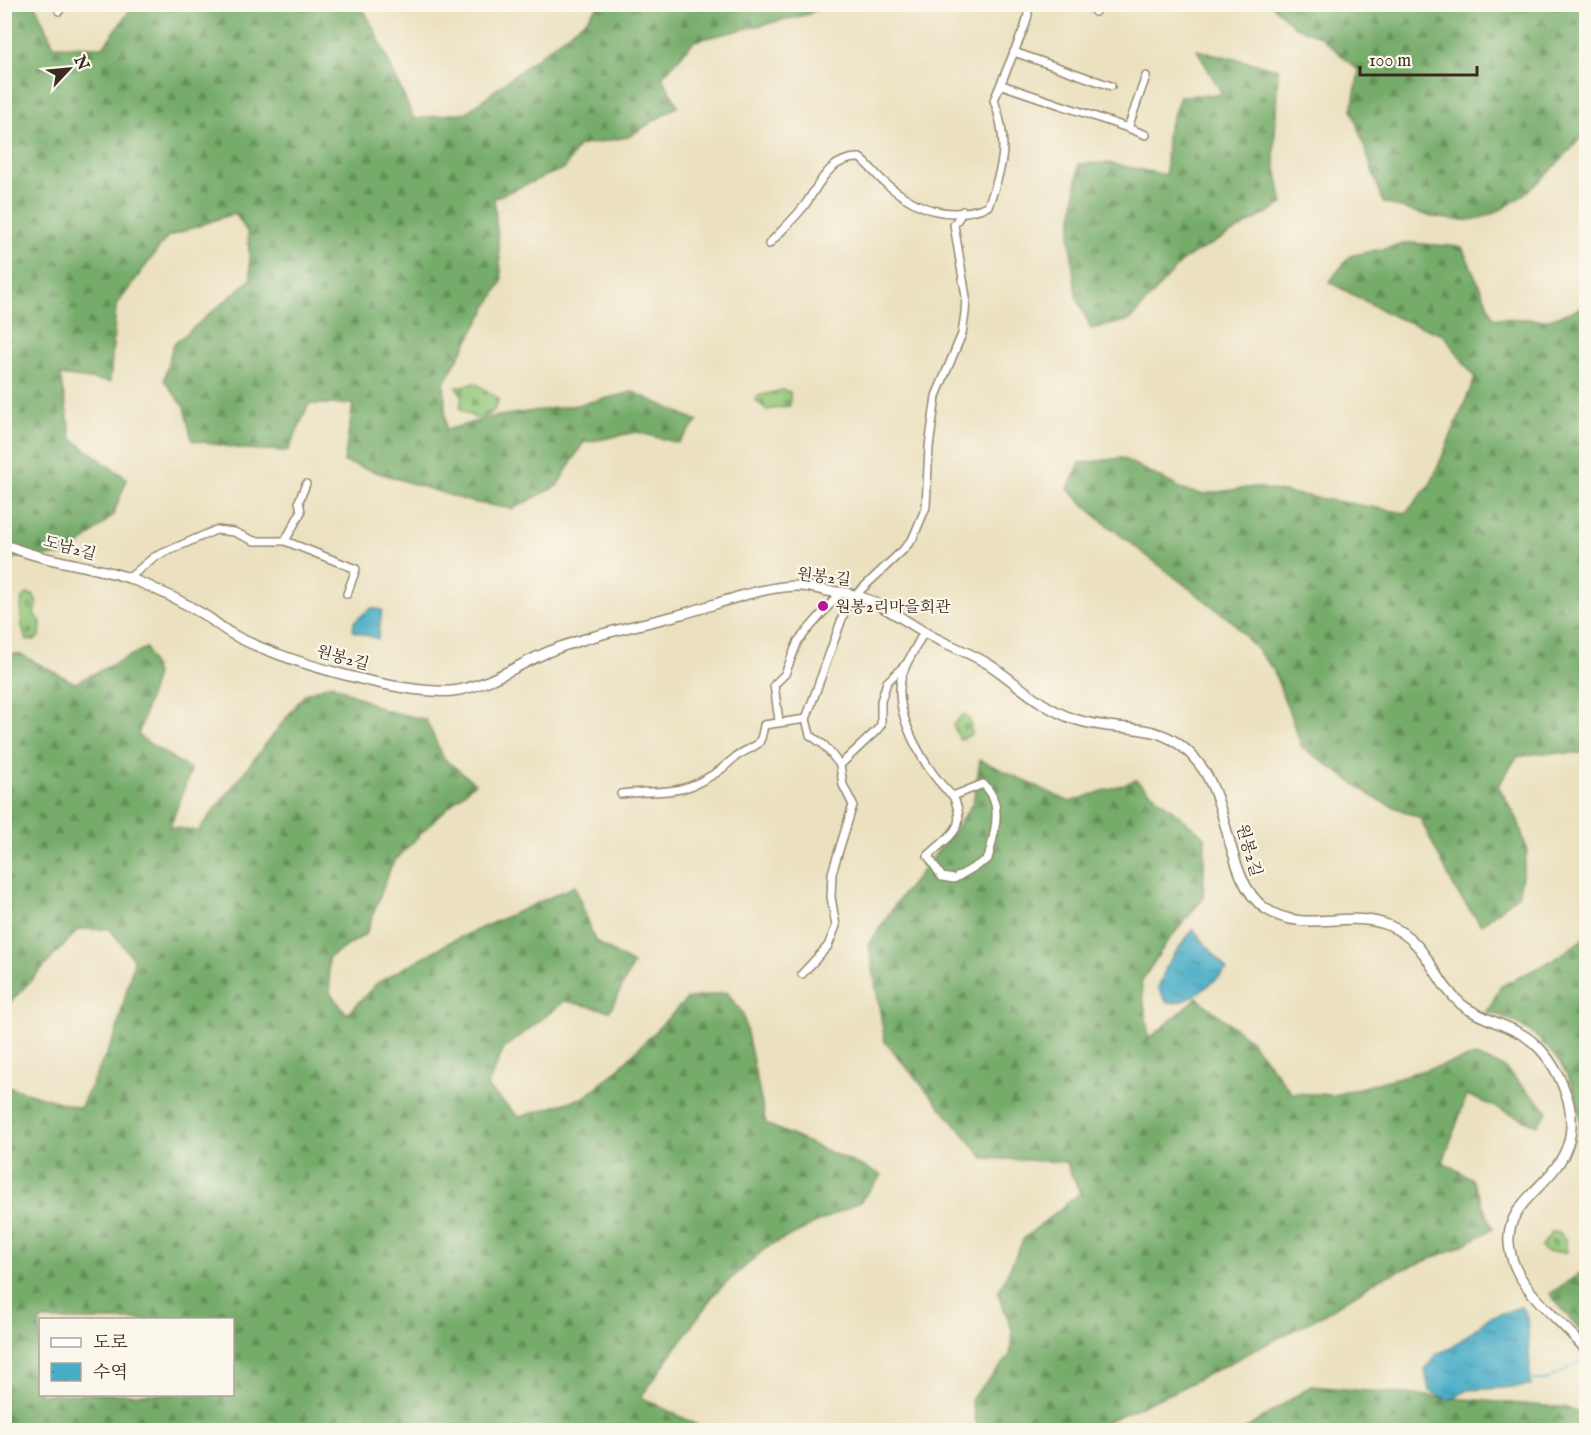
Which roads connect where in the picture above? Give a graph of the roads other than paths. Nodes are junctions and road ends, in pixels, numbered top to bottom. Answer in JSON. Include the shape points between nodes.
{"nodes":[{"id":1,"x":64,"y":4,"type":"edge"},
{"id":2,"x":1027,"y":4,"type":"edge"},
{"id":3,"x":58,"y":11,"type":"dead end"},
{"id":4,"x":1014,"y":52,"type":"junction"},
{"id":5,"x":1146,"y":76,"type":"dead end"},
{"id":6,"x":1002,"y":85,"type":"junction"},
{"id":7,"x":1111,"y":86,"type":"dead end"},
{"id":8,"x":1128,"y":128,"type":"junction"},
{"id":9,"x":1146,"y":135,"type":"dead end"},
{"id":10,"x":963,"y":211,"type":"junction"},
{"id":11,"x":769,"y":244,"type":"dead end"},
{"id":12,"x":306,"y":484,"type":"dead end"},
{"id":13,"x":285,"y":541,"type":"junction"},
{"id":14,"x":4,"y":544,"type":"edge"},
{"id":15,"x":129,"y":578,"type":"junction"},
{"id":16,"x":840,"y":593,"type":"junction"},
{"id":17,"x":347,"y":594,"type":"dead end"},
{"id":18,"x":853,"y":594,"type":"junction"},
{"id":19,"x":924,"y":632,"type":"junction"},
{"id":20,"x":907,"y":663,"type":"junction"},
{"id":21,"x":806,"y":719,"type":"junction"},
{"id":22,"x":779,"y":721,"type":"junction"},
{"id":23,"x":840,"y":765,"type":"junction"},
{"id":24,"x":621,"y":794,"type":"dead end"},
{"id":25,"x":953,"y":795,"type":"junction"},
{"id":26,"x":802,"y":974,"type":"dead end"},
{"id":27,"x":1587,"y":1350,"type":"edge"}],
"edges":[{"from":1,"to":3,"type":"street"},
{"from":2,"to":4,"type":"street","via":[[1028,15]]},
{"from":4,"to":6,"type":"street"},
{"from":4,"to":7,"type":"street"},
{"from":5,"to":8,"type":"street"},
{"from":6,"to":8,"type":"street"},
{"from":6,"to":10,"type":"street","via":[[994,100],[1003,124],[1005,148],[993,192],[988,206]]},
{"from":8,"to":9,"type":"street"},
{"from":10,"to":11,"type":"street","via":[[936,213],[884,182],[860,158],[852,158],[820,179],[806,204]]},
{"from":10,"to":18,"type":"street","via":[[954,225],[965,313],[962,334],[936,396],[926,507],[913,538],[903,550]]},
{"from":12,"to":13,"type":"street","via":[[299,501],[301,512]]},
{"from":13,"to":15,"type":"street","via":[[254,541],[234,532],[216,530],[154,557]]},
{"from":13,"to":17,"type":"street","via":[[356,569]]},
{"from":14,"to":15,"type":"main road","name":"도남2길"},
{"from":15,"to":16,"type":"main road","name":"원봉2길","via":[[184,603],[248,642],[309,664],[397,689],[452,692],[497,678],[556,648],[742,597],[794,585]]},
{"from":16,"to":18,"type":"main road","name":"원봉2길"},
{"from":16,"to":22,"type":"street","via":[[798,641],[785,674],[774,685]]},
{"from":18,"to":19,"type":"main road","name":"원봉2길"},
{"from":18,"to":21,"type":"street","via":[[842,612]]},
{"from":19,"to":20,"type":"street"},
{"from":19,"to":27,"type":"main road","name":"원봉2길","via":[[989,664],[1058,713],[1106,726],[1146,729],[1171,739],[1198,762],[1210,782],[1246,892],[1264,908],[1284,919],[1314,923],[1353,918],[1390,926],[1428,956],[1454,997],[1477,1014],[1535,1043],[1563,1084],[1575,1128],[1569,1154],[1515,1212],[1510,1235],[1518,1272]]},
{"from":20,"to":23,"type":"street","via":[[887,682],[881,701],[881,725]]},
{"from":20,"to":25,"type":"street","via":[[901,695],[909,728],[938,783]]},
{"from":21,"to":22,"type":"street"},
{"from":21,"to":23,"type":"street","via":[[810,735]]},
{"from":22,"to":24,"type":"street","via":[[764,725],[761,743],[754,749],[692,786],[661,794]]},
{"from":23,"to":26,"type":"street","via":[[843,785],[853,805],[832,873],[836,926],[828,946]]},
{"from":25,"to":25,"type":"street","via":[[983,784],[992,792],[996,811],[988,859],[954,879],[942,877],[928,856],[956,833],[959,816]]}]}
